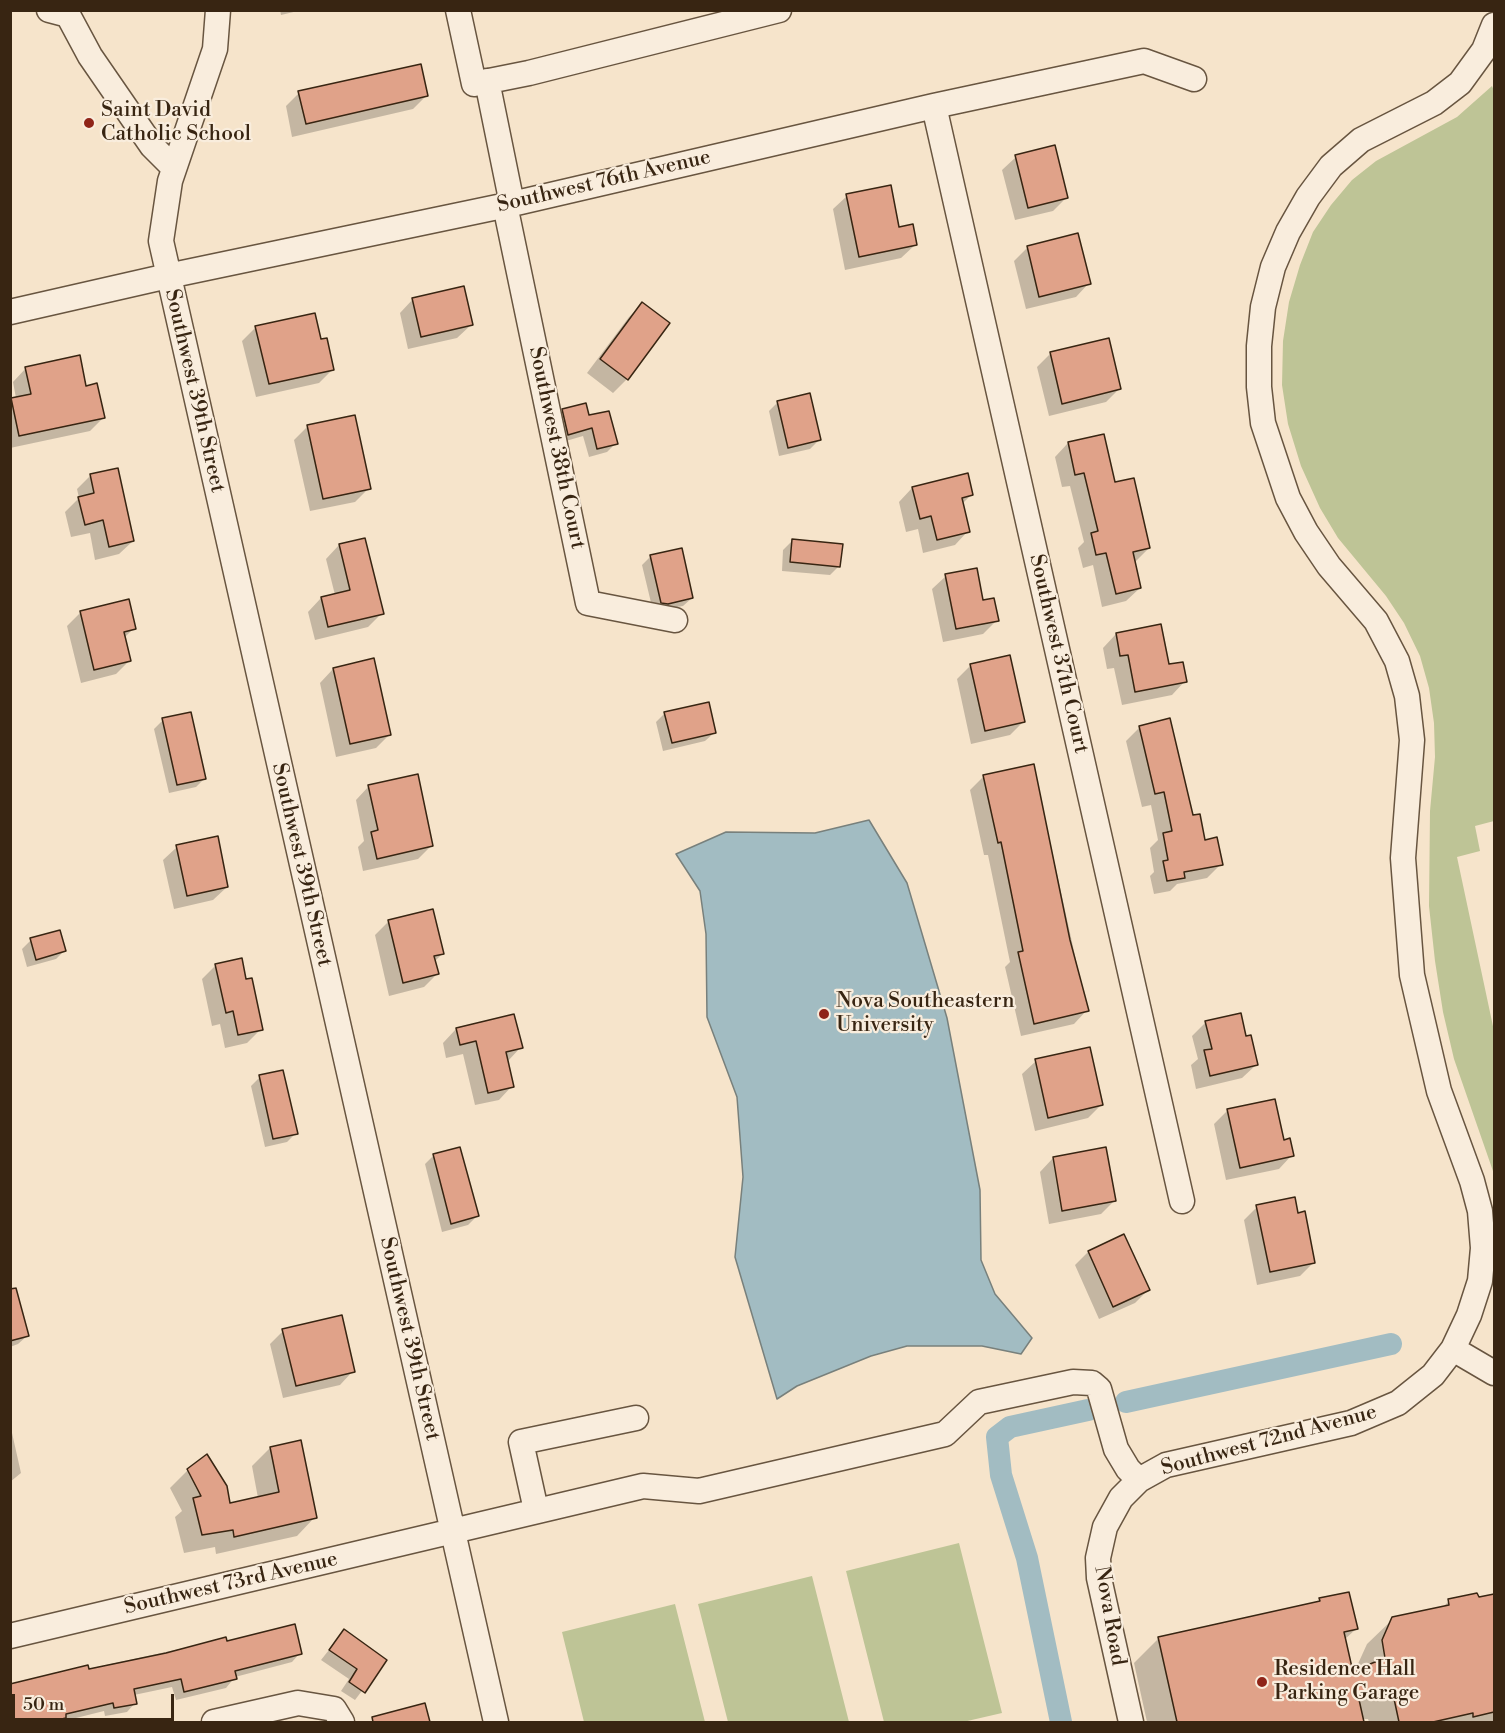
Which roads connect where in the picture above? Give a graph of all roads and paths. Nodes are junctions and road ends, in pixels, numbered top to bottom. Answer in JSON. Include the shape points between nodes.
{"nodes":[{"id":1,"x":49,"y":10,"type":"edge"},
{"id":2,"x":218,"y":10,"type":"edge"},
{"id":3,"x":458,"y":10,"type":"edge"},
{"id":4,"x":779,"y":10,"type":"edge"},
{"id":5,"x":1494,"y":26,"type":"edge"},
{"id":6,"x":1194,"y":79,"type":"dead end"},
{"id":7,"x":487,"y":81,"type":"junction"},
{"id":8,"x":934,"y":106,"type":"junction"},
{"id":9,"x":174,"y":168,"type":"junction"},
{"id":10,"x":509,"y":205,"type":"junction"},
{"id":11,"x":168,"y":276,"type":"junction"},
{"id":12,"x":10,"y":312,"type":"edge"},
{"id":13,"x":675,"y":620,"type":"dead end"},
{"id":14,"x":1182,"y":1201,"type":"dead end"},
{"id":15,"x":1453,"y":1349,"type":"junction"},
{"id":16,"x":1494,"y":1373,"type":"edge"},
{"id":17,"x":636,"y":1418,"type":"dead end"},
{"id":18,"x":1139,"y":1480,"type":"junction"},
{"id":19,"x":536,"y":1510,"type":"junction"},
{"id":20,"x":1112,"y":1511,"type":"joint"},
{"id":21,"x":452,"y":1532,"type":"junction"},
{"id":22,"x":10,"y":1636,"type":"edge"},
{"id":23,"x":338,"y":1716,"type":"edge"},
{"id":24,"x":214,"y":1722,"type":"edge"},
{"id":25,"x":496,"y":1722,"type":"edge"},
{"id":26,"x":1131,"y":1722,"type":"edge"}],
"edges":[{"from":1,"to":9,"type":"street","via":[[68,15],[90,56],[146,137]]},
{"from":2,"to":9,"type":"street","name":"Southwest 39th Street","via":[[215,49]]},
{"from":3,"to":7,"type":"street","via":[[474,84]]},
{"from":4,"to":7,"type":"street"},
{"from":5,"to":15,"type":"street","name":"Southwest 72nd Avenue","via":[[1484,50],[1460,83],[1434,103],[1361,140],[1331,166],[1308,196],[1273,267],[1259,346],[1263,423],[1288,498],[1329,567],[1376,621],[1397,661],[1407,696],[1412,740],[1403,858],[1412,975],[1439,1092],[1480,1211],[1483,1248],[1480,1281]]},
{"from":6,"to":8,"type":"street","name":"Southwest 76th Avenue","via":[[1144,61]]},
{"from":7,"to":10,"type":"street"},
{"from":8,"to":10,"type":"street","name":"Southwest 76th Avenue"},
{"from":8,"to":14,"type":"street","name":"Southwest 37th Court"},
{"from":9,"to":11,"type":"street","name":"Southwest 39th Street","via":[[161,241]]},
{"from":10,"to":11,"type":"street","name":"Southwest 76th Avenue"},
{"from":10,"to":13,"type":"street","name":"Southwest 38th Court","via":[[588,603]]},
{"from":11,"to":12,"type":"street","name":"Southwest 76th Avenue"},
{"from":11,"to":21,"type":"street","name":"Southwest 39th Street"},
{"from":15,"to":16,"type":"street"},
{"from":15,"to":18,"type":"street","name":"Southwest 72nd Avenue","via":[[1422,1385],[1383,1411],[1351,1423],[1167,1465]]},
{"from":17,"to":19,"type":"street","via":[[521,1442]]},
{"from":18,"to":19,"type":"street","name":"Southwest 73rd Avenue","via":[[1116,1449],[1099,1389],[1092,1383],[1079,1382],[979,1402],[945,1434],[924,1439],[699,1491],[643,1486]]},
{"from":18,"to":20,"type":"street","name":"Southwest 72nd Avenue"},
{"from":19,"to":21,"type":"street","name":"Southwest 73rd Avenue"},
{"from":20,"to":26,"type":"street","name":"Nova Road","via":[[1100,1550],[1099,1578]]},
{"from":21,"to":22,"type":"street","name":"Southwest 73rd Avenue"},
{"from":21,"to":25,"type":"street","name":"Southwest 39th Street"},
{"from":23,"to":24,"type":"street","via":[[298,1703]]}]}
